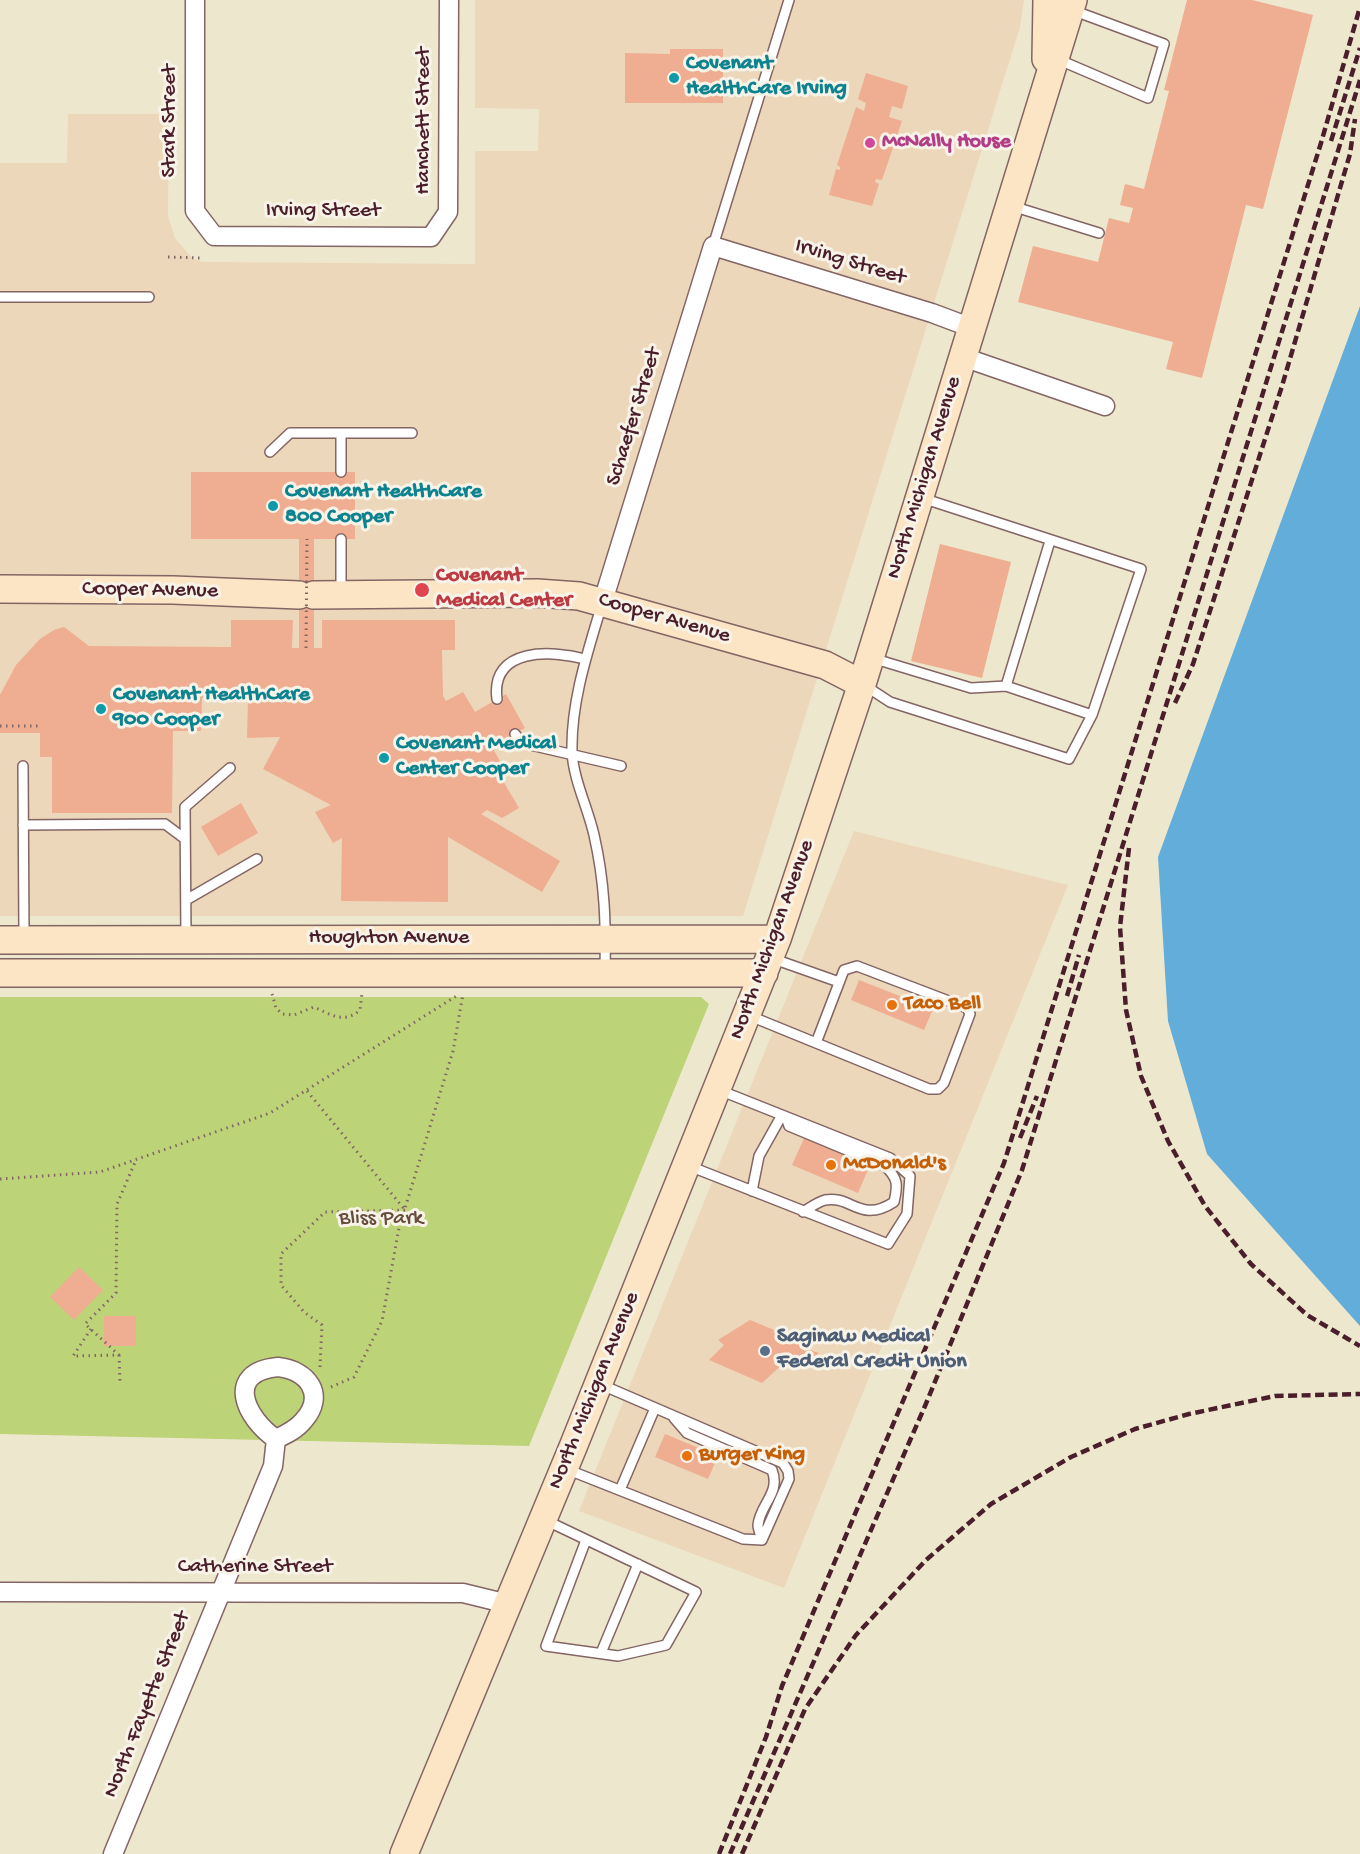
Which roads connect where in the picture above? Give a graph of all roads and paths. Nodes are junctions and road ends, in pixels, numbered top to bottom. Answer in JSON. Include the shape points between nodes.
{"nodes":[{"id":1,"x":195,"y":0,"type":"edge"},
{"id":2,"x":449,"y":0,"type":"edge"},
{"id":3,"x":789,"y":0,"type":"edge"},
{"id":4,"x":1063,"y":3,"type":"edge"},
{"id":5,"x":1055,"y":58,"type":"junction"},
{"id":6,"x":1045,"y":90,"type":"junction"},
{"id":7,"x":1010,"y":205,"type":"junction"},
{"id":8,"x":1099,"y":233,"type":"dead end"},
{"id":9,"x":214,"y":236,"type":"joint"},
{"id":10,"x":431,"y":237,"type":"joint"},
{"id":11,"x":713,"y":246,"type":"junction"},
{"id":12,"x":168,"y":257,"type":"dead end"},
{"id":13,"x":202,"y":258,"type":"dead end"},
{"id":14,"x":0,"y":297,"type":"edge"},
{"id":15,"x":149,"y":297,"type":"dead end"},
{"id":16,"x":972,"y":328,"type":"junction"},
{"id":17,"x":963,"y":357,"type":"junction"},
{"id":18,"x":1105,"y":406,"type":"dead end"},
{"id":19,"x":341,"y":433,"type":"junction"},
{"id":20,"x":412,"y":433,"type":"dead end"},
{"id":21,"x":270,"y":452,"type":"dead end"},
{"id":22,"x":341,"y":472,"type":"dead end"},
{"id":23,"x":920,"y":497,"type":"junction"},
{"id":24,"x":307,"y":539,"type":"dead end"},
{"id":25,"x":341,"y":539,"type":"dead end"},
{"id":26,"x":1050,"y":541,"type":"junction"},
{"id":27,"x":0,"y":589,"type":"edge"},
{"id":28,"x":341,"y":595,"type":"junction"},
{"id":29,"x":603,"y":601,"type":"junction"},
{"id":30,"x":306,"y":648,"type":"dead end"},
{"id":31,"x":870,"y":658,"type":"junction"},
{"id":32,"x":585,"y":659,"type":"junction"},
{"id":33,"x":861,"y":684,"type":"junction"},
{"id":34,"x":1006,"y":686,"type":"junction"},
{"id":35,"x":497,"y":699,"type":"dead end"},
{"id":36,"x":1092,"y":715,"type":"junction"},
{"id":37,"x":0,"y":726,"type":"edge"},
{"id":38,"x":40,"y":726,"type":"dead end"},
{"id":39,"x":515,"y":734,"type":"dead end"},
{"id":40,"x":572,"y":754,"type":"junction"},
{"id":41,"x":23,"y":766,"type":"dead end"},
{"id":42,"x":621,"y":766,"type":"dead end"},
{"id":43,"x":230,"y":768,"type":"dead end"},
{"id":44,"x":23,"y":825,"type":"junction"},
{"id":45,"x":185,"y":839,"type":"junction"},
{"id":46,"x":257,"y":859,"type":"dead end"},
{"id":47,"x":186,"y":900,"type":"junction"},
{"id":48,"x":186,"y":939,"type":"junction"},
{"id":49,"x":605,"y":939,"type":"junction"},
{"id":50,"x":12,"y":940,"type":"edge"},
{"id":51,"x":771,"y":957,"type":"junction"},
{"id":52,"x":605,"y":972,"type":"junction"},
{"id":53,"x":0,"y":973,"type":"edge"},
{"id":54,"x":839,"y":982,"type":"junction"},
{"id":55,"x":271,"y":992,"type":"dead end"},
{"id":56,"x":362,"y":992,"type":"dead end"},
{"id":57,"x":747,"y":1015,"type":"junction"},
{"id":58,"x":816,"y":1043,"type":"junction"},
{"id":59,"x":717,"y":1090,"type":"junction"},
{"id":60,"x":307,"y":1091,"type":"junction"},
{"id":61,"x":784,"y":1116,"type":"junction"},
{"id":62,"x":136,"y":1160,"type":"junction"},
{"id":63,"x":687,"y":1165,"type":"junction"},
{"id":64,"x":0,"y":1179,"type":"edge"},
{"id":65,"x":753,"y":1191,"type":"junction"},
{"id":66,"x":405,"y":1210,"type":"junction"},
{"id":67,"x":803,"y":1212,"type":"junction"},
{"id":68,"x":90,"y":1329,"type":"junction"},
{"id":69,"x":119,"y":1355,"type":"junction"},
{"id":70,"x":320,"y":1370,"type":"dead end"},
{"id":71,"x":120,"y":1383,"type":"dead end"},
{"id":72,"x":598,"y":1383,"type":"junction"},
{"id":73,"x":328,"y":1389,"type":"dead end"},
{"id":74,"x":655,"y":1408,"type":"junction"},
{"id":75,"x":671,"y":1415,"type":"junction"},
{"id":76,"x":276,"y":1439,"type":"dead end"},
{"id":77,"x":564,"y":1468,"type":"junction"},
{"id":78,"x":620,"y":1490,"type":"junction"},
{"id":79,"x":543,"y":1519,"type":"junction"},
{"id":80,"x":586,"y":1540,"type":"junction"},
{"id":81,"x":762,"y":1540,"type":"junction"},
{"id":82,"x":638,"y":1564,"type":"junction"},
{"id":83,"x":0,"y":1592,"type":"edge"},
{"id":84,"x":220,"y":1592,"type":"junction"},
{"id":85,"x":508,"y":1604,"type":"junction"},
{"id":86,"x":601,"y":1653,"type":"junction"},
{"id":87,"x":113,"y":1854,"type":"edge"},
{"id":88,"x":404,"y":1854,"type":"edge"}],
"edges":[{"from":1,"to":9,"type":"street","name":"Stark Street","via":[[195,211]]},
{"from":2,"to":10,"type":"street","name":"Hanchett Street","via":[[448,212]]},
{"from":3,"to":11,"type":"lane"},
{"from":4,"to":5,"type":"street","name":"North Michigan Avenue"},
{"from":4,"to":5,"type":"lane","via":[[1164,44],[1148,98]]},
{"from":4,"to":6,"type":"street"},
{"from":5,"to":6,"type":"street","name":"North Michigan Avenue"},
{"from":6,"to":7,"type":"street","name":"North Michigan Avenue"},
{"from":7,"to":8,"type":"lane"},
{"from":7,"to":16,"type":"street","name":"North Michigan Avenue"},
{"from":9,"to":10,"type":"street","name":"Irving Street"},
{"from":11,"to":16,"type":"street","name":"Irving Street"},
{"from":11,"to":29,"type":"street","name":"Schaefer Street"},
{"from":12,"to":13,"type":"path"},
{"from":14,"to":15,"type":"lane"},
{"from":16,"to":17,"type":"street","name":"North Michigan Avenue"},
{"from":17,"to":18,"type":"street"},
{"from":17,"to":23,"type":"street","name":"North Michigan Avenue"},
{"from":19,"to":20,"type":"lane"},
{"from":19,"to":21,"type":"lane","via":[[290,433]]},
{"from":19,"to":22,"type":"lane"},
{"from":23,"to":26,"type":"lane"},
{"from":23,"to":31,"type":"street","name":"North Michigan Avenue"},
{"from":24,"to":30,"type":"path","bridge":true},
{"from":25,"to":28,"type":"lane"},
{"from":26,"to":34,"type":"lane"},
{"from":26,"to":36,"type":"lane","via":[[1141,569]]},
{"from":27,"to":28,"type":"street","name":"Cooper Avenue"},
{"from":28,"to":29,"type":"street","name":"Cooper Avenue","via":[[537,593]]},
{"from":29,"to":32,"type":"lane"},
{"from":29,"to":33,"type":"street","name":"Cooper Avenue","via":[[825,665]]},
{"from":31,"to":33,"type":"street","name":"North Michigan Avenue"},
{"from":31,"to":34,"type":"lane","via":[[971,688]]},
{"from":32,"to":35,"type":"lane","via":[[536,653],[518,658],[499,677]]},
{"from":32,"to":40,"type":"lane"},
{"from":33,"to":36,"type":"lane","via":[[890,702],[1069,759]]},
{"from":33,"to":51,"type":"street","name":"North Michigan Avenue"},
{"from":34,"to":36,"type":"lane"},
{"from":37,"to":38,"type":"path"},
{"from":39,"to":40,"type":"lane","via":[[522,743]]},
{"from":40,"to":42,"type":"lane"},
{"from":40,"to":49,"type":"lane","via":[[602,871]]},
{"from":41,"to":44,"type":"lane"},
{"from":43,"to":45,"type":"lane","via":[[185,807]]},
{"from":44,"to":45,"type":"lane","via":[[165,824]]},
{"from":44,"to":50,"type":"lane"},
{"from":45,"to":47,"type":"lane"},
{"from":46,"to":47,"type":"lane"},
{"from":47,"to":48,"type":"lane"},
{"from":48,"to":49,"type":"street","name":"Houghton Avenue"},
{"from":48,"to":50,"type":"street","name":"Houghton Avenue"},
{"from":49,"to":51,"type":"street","name":"Houghton Avenue"},
{"from":49,"to":52,"type":"lane"},
{"from":51,"to":52,"type":"street","name":"Houghton Avenue"},
{"from":51,"to":54,"type":"lane"},
{"from":51,"to":57,"type":"street","name":"North Michigan Avenue"},
{"from":52,"to":53,"type":"street","name":"Houghton Avenue"},
{"from":54,"to":58,"type":"lane"},
{"from":54,"to":58,"type":"lane","via":[[844,970],[857,966],[967,1008],[970,1019],[938,1089],[929,1089]]},
{"from":55,"to":56,"type":"path","via":[[282,1014],[294,1015],[314,1008],[339,1018],[352,1017],[360,1010]]},
{"from":57,"to":58,"type":"lane"},
{"from":57,"to":59,"type":"street","name":"North Michigan Avenue"},
{"from":59,"to":61,"type":"lane"},
{"from":59,"to":63,"type":"street","name":"North Michigan Avenue"},
{"from":60,"to":62,"type":"path","via":[[270,1113]]},
{"from":60,"to":66,"type":"path"},
{"from":60,"to":66,"type":"path","via":[[463,992],[453,1051]]},
{"from":61,"to":65,"type":"lane","via":[[759,1156]]},
{"from":61,"to":67,"type":"lane","via":[[789,1126],[885,1166],[898,1184],[894,1202],[883,1209],[868,1212],[823,1200]]},
{"from":61,"to":67,"type":"lane","via":[[890,1158],[910,1176],[907,1214],[888,1244]]},
{"from":62,"to":64,"type":"path","via":[[100,1172]]},
{"from":62,"to":68,"type":"path","via":[[117,1204],[116,1293],[85,1324]]},
{"from":63,"to":65,"type":"lane"},
{"from":63,"to":72,"type":"street","name":"North Michigan Avenue"},
{"from":65,"to":67,"type":"lane"},
{"from":66,"to":70,"type":"path","via":[[325,1212],[281,1254],[281,1285],[304,1312],[322,1325]]},
{"from":66,"to":73,"type":"path","via":[[382,1321],[354,1377]]},
{"from":68,"to":69,"type":"path"},
{"from":68,"to":69,"type":"path","via":[[73,1356]]},
{"from":69,"to":71,"type":"path"},
{"from":72,"to":74,"type":"lane"},
{"from":72,"to":77,"type":"street","name":"North Michigan Avenue"},
{"from":74,"to":75,"type":"lane"},
{"from":74,"to":78,"type":"lane"},
{"from":75,"to":81,"type":"lane","via":[[687,1433],[771,1470],[776,1479],[758,1525]]},
{"from":75,"to":81,"type":"lane","via":[[783,1463],[789,1479]]},
{"from":76,"to":84,"type":"street","name":"North Fayette Street","via":[[273,1466]]},
{"from":77,"to":78,"type":"lane"},
{"from":77,"to":79,"type":"street","name":"North Michigan Avenue"},
{"from":78,"to":81,"type":"lane","via":[[743,1539]]},
{"from":79,"to":80,"type":"lane"},
{"from":79,"to":85,"type":"street","name":"North Michigan Avenue"},
{"from":80,"to":82,"type":"lane"},
{"from":80,"to":86,"type":"lane","via":[[546,1646]]},
{"from":82,"to":86,"type":"lane"},
{"from":82,"to":86,"type":"lane","via":[[696,1592],[666,1645],[618,1656]]},
{"from":83,"to":84,"type":"street","name":"Catherine Street"},
{"from":84,"to":85,"type":"street","name":"Catherine Street","via":[[463,1593]]},
{"from":84,"to":87,"type":"street","name":"North Fayette Street"},
{"from":85,"to":88,"type":"street","name":"North Michigan Avenue"}]}
